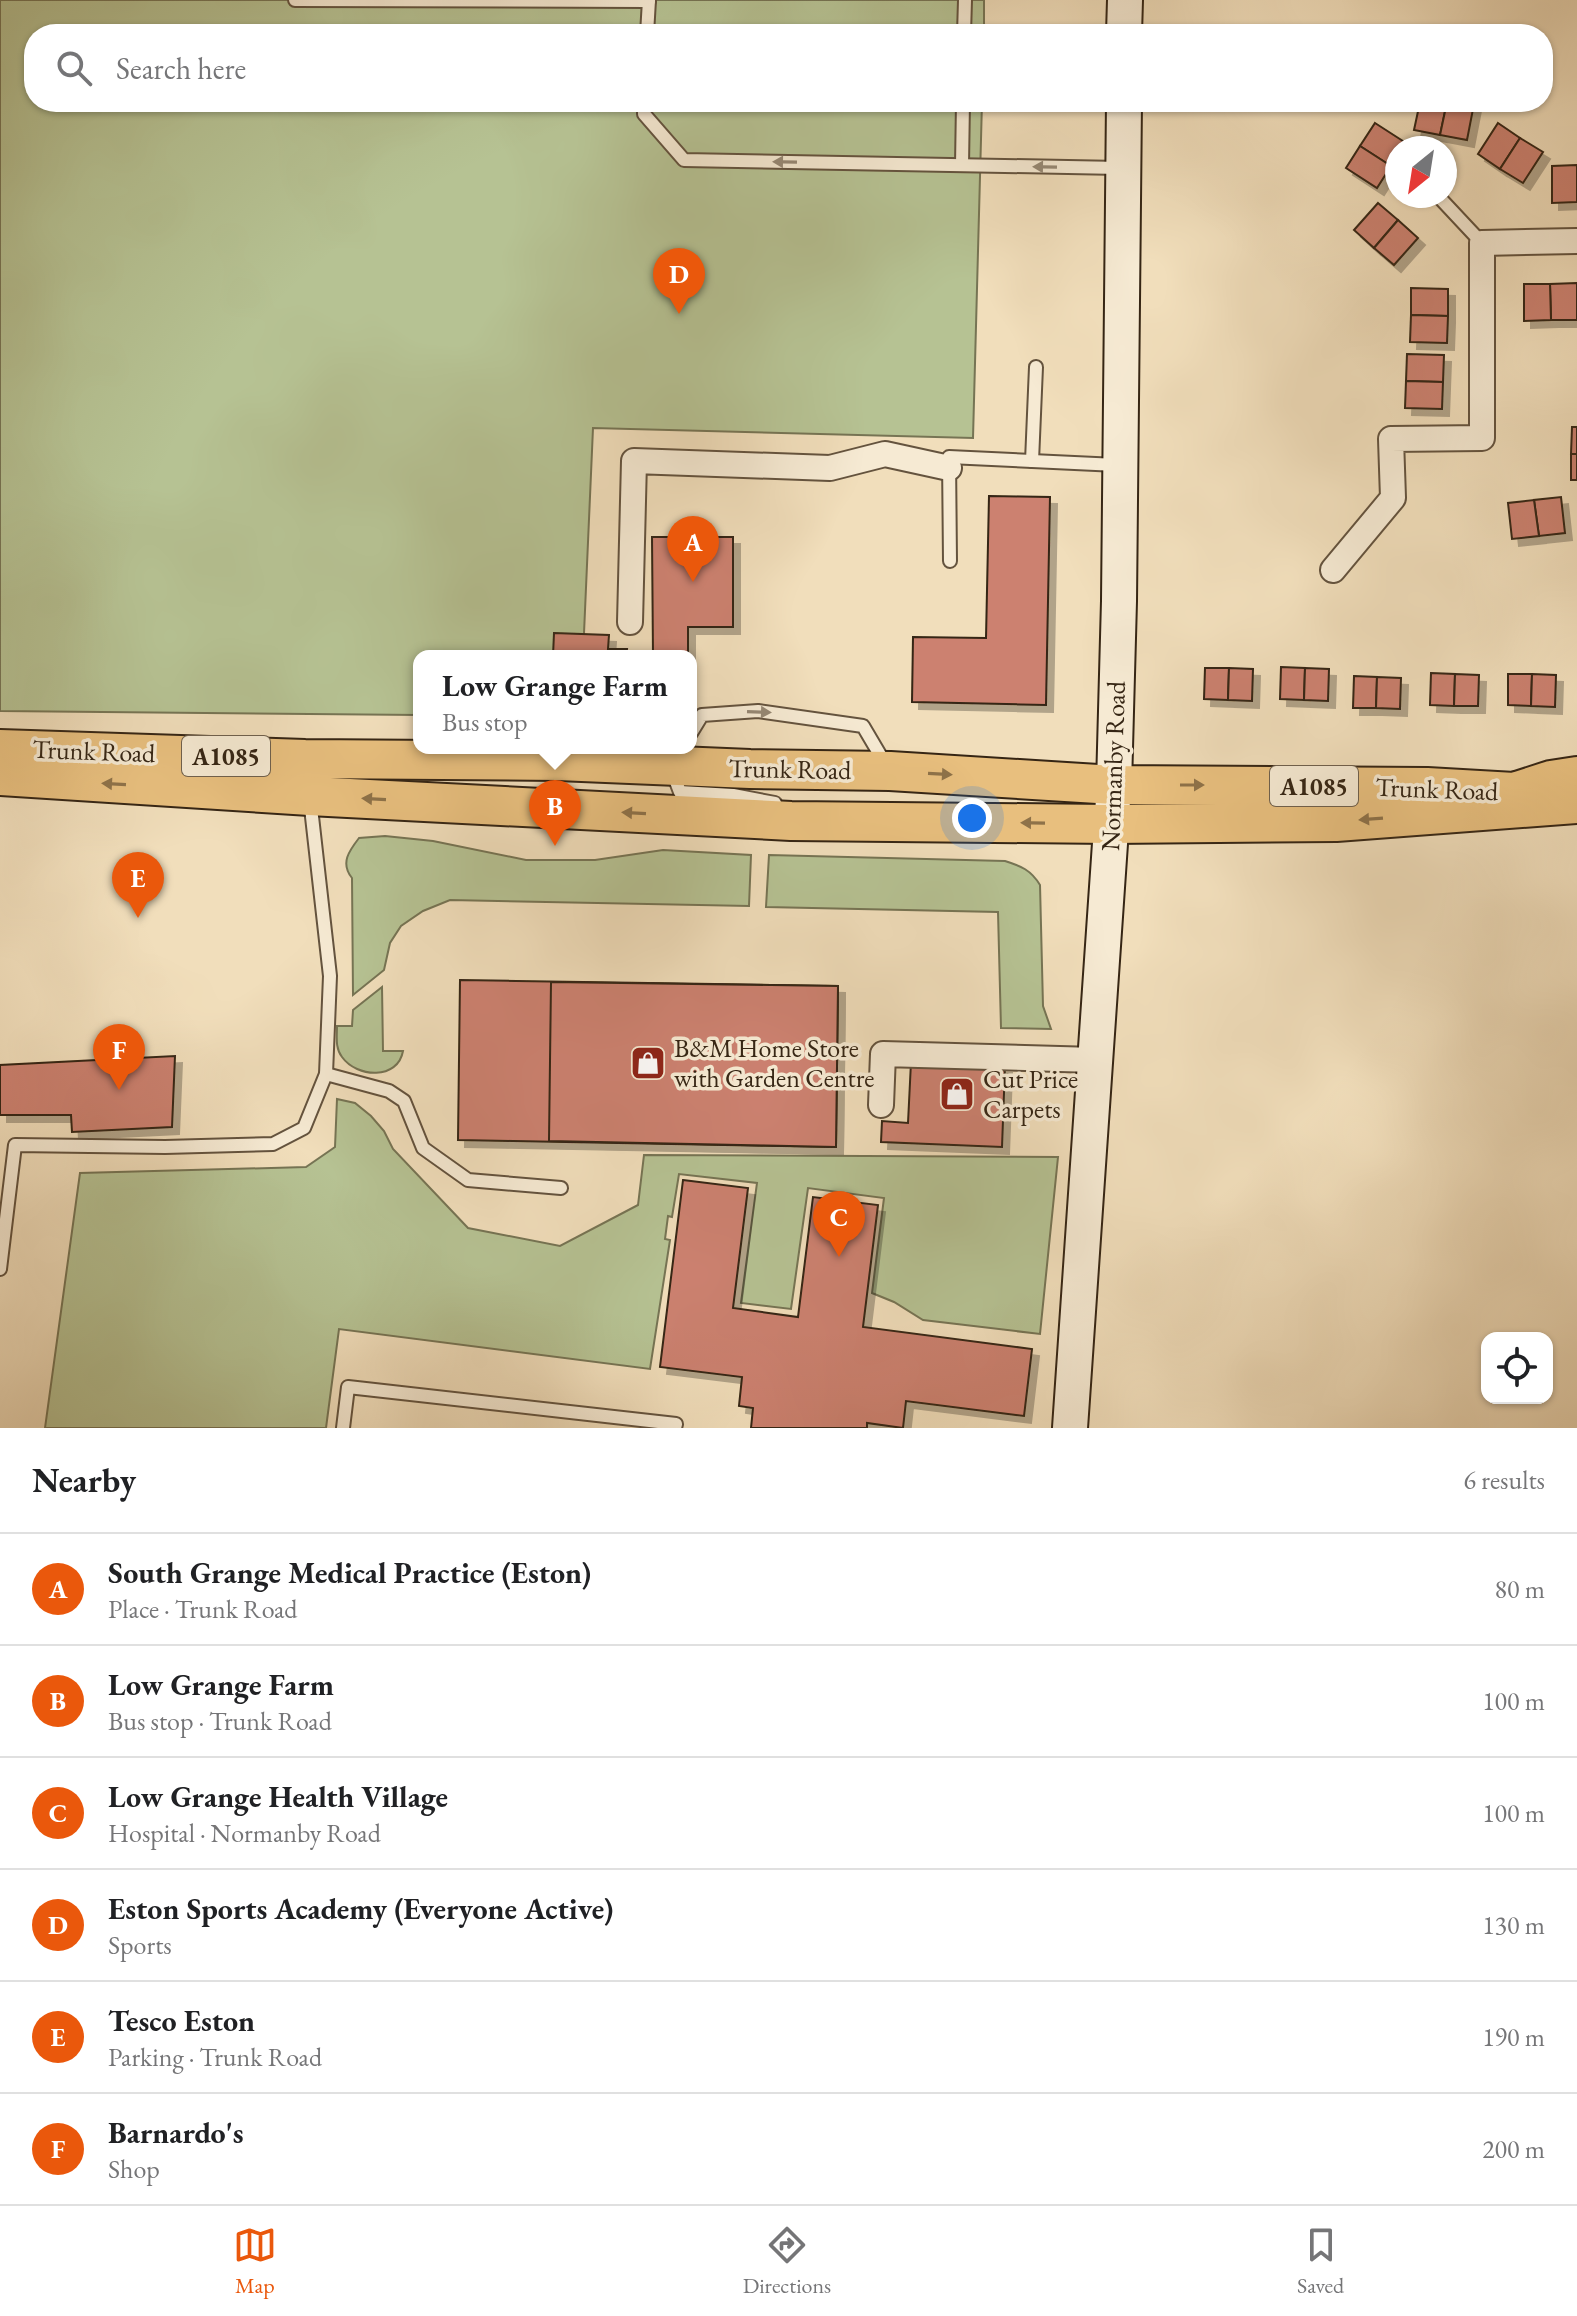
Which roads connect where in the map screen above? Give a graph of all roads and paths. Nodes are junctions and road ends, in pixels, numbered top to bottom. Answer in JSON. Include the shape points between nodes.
{"nodes":[{"id":1,"x":295,"y":0,"type":"edge"},
{"id":2,"x":965,"y":0,"type":"edge"},
{"id":3,"x":1125,"y":0,"type":"edge"},
{"id":4,"x":649,"y":1,"type":"edge"},
{"id":5,"x":648,"y":24,"type":"edge"},
{"id":6,"x":964,"y":24,"type":"edge"},
{"id":7,"x":1124,"y":24,"type":"edge"},
{"id":8,"x":644,"y":112,"type":"edge"},
{"id":9,"x":963,"y":112,"type":"edge"},
{"id":10,"x":1124,"y":112,"type":"edge"},
{"id":11,"x":962,"y":165,"type":"junction"},
{"id":12,"x":1123,"y":168,"type":"junction"},
{"id":13,"x":1449,"y":208,"type":"edge"},
{"id":14,"x":1577,"y":241,"type":"edge"},
{"id":15,"x":1482,"y":243,"type":"junction"},
{"id":16,"x":1036,"y":367,"type":"dead end"},
{"id":17,"x":1032,"y":461,"type":"junction"},
{"id":18,"x":1120,"y":465,"type":"junction"},
{"id":19,"x":949,"y":468,"type":"junction"},
{"id":20,"x":950,"y":561,"type":"dead end"},
{"id":21,"x":1333,"y":570,"type":"dead end"},
{"id":22,"x":630,"y":622,"type":"dead end"},
{"id":23,"x":697,"y":723,"type":"edge"},
{"id":24,"x":0,"y":749,"type":"edge"},
{"id":25,"x":673,"y":761,"type":"junction"},
{"id":26,"x":890,"y":771,"type":"junction"},
{"id":27,"x":0,"y":776,"type":"edge"},
{"id":28,"x":1577,"y":776,"type":"edge"},
{"id":29,"x":307,"y":777,"type":"junction"},
{"id":30,"x":1114,"y":785,"type":"junction"},
{"id":31,"x":1577,"y":804,"type":"edge"},
{"id":32,"x":870,"y":822,"type":"junction"},
{"id":33,"x":1111,"y":824,"type":"junction"},
{"id":34,"x":1095,"y":1060,"type":"junction"},
{"id":35,"x":326,"y":1074,"type":"junction"},
{"id":36,"x":881,"y":1105,"type":"dead end"},
{"id":37,"x":561,"y":1188,"type":"dead end"},
{"id":38,"x":0,"y":1269,"type":"edge"},
{"id":39,"x":343,"y":1428,"type":"edge"},
{"id":40,"x":675,"y":1428,"type":"edge"},
{"id":41,"x":1070,"y":1428,"type":"edge"}],
"edges":[{"from":1,"to":4,"type":"lane"},
{"from":2,"to":6,"type":"lane"},
{"from":3,"to":7,"type":"street"},
{"from":4,"to":5,"type":"lane"},
{"from":11,"to":8,"type":"lane","one_way":true,"via":[[684,160]]},
{"from":9,"to":11,"type":"lane"},
{"from":10,"to":12,"type":"street","name":"Normanby Road"},
{"from":12,"to":11,"type":"lane","one_way":true},
{"from":12,"to":18,"type":"street","name":"Normanby Road"},
{"from":13,"to":15,"type":"lane"},
{"from":14,"to":15,"type":"street"},
{"from":15,"to":21,"type":"street","via":[[1482,438],[1391,439],[1393,498]]},
{"from":16,"to":17,"type":"lane"},
{"from":17,"to":18,"type":"lane"},
{"from":17,"to":19,"type":"lane","via":[[949,457]]},
{"from":18,"to":30,"type":"street","name":"Normanby Road"},
{"from":19,"to":20,"type":"lane"},
{"from":19,"to":22,"type":"street","via":[[885,454],[830,468],[634,461]]},
{"from":23,"to":26,"type":"lane","one_way":true,"via":[[702,715],[758,711],[863,726]]},
{"from":24,"to":29,"type":"main road","name":"Trunk Road","number":"A1085"},
{"from":25,"to":26,"type":"main road","name":"Trunk Road","number":"A1085"},
{"from":25,"to":29,"type":"main road","name":"Trunk Road","number":"A1085","via":[[558,761]]},
{"from":25,"to":32,"type":"lane","via":[[680,792],[733,795]]},
{"from":26,"to":30,"type":"main road","name":"Trunk Road","number":"A1085","one_way":true},
{"from":29,"to":27,"type":"main road","number":"A1085","one_way":true},
{"from":30,"to":28,"type":"main road","name":"Trunk Road","number":"A1085","one_way":true,"via":[[1514,792]]},
{"from":32,"to":29,"type":"main road","number":"A1085","one_way":true,"via":[[791,821]]},
{"from":29,"to":35,"type":"lane","via":[[330,976]]},
{"from":30,"to":33,"type":"street","name":"Normanby Road"},
{"from":31,"to":33,"type":"main road","number":"A1085","one_way":true,"via":[[1336,822]]},
{"from":33,"to":32,"type":"main road","number":"A1085","one_way":true},
{"from":33,"to":34,"type":"street","name":"Normanby Road"},
{"from":34,"to":36,"type":"street","via":[[883,1054]]},
{"from":34,"to":41,"type":"street","name":"Normanby Road"},
{"from":35,"to":37,"type":"lane","via":[[389,1091],[404,1101],[423,1148],[468,1180]]},
{"from":35,"to":38,"type":"lane","via":[[304,1128],[273,1144],[15,1145]]},
{"from":39,"to":40,"type":"lane","via":[[348,1387],[676,1424]]}]}
